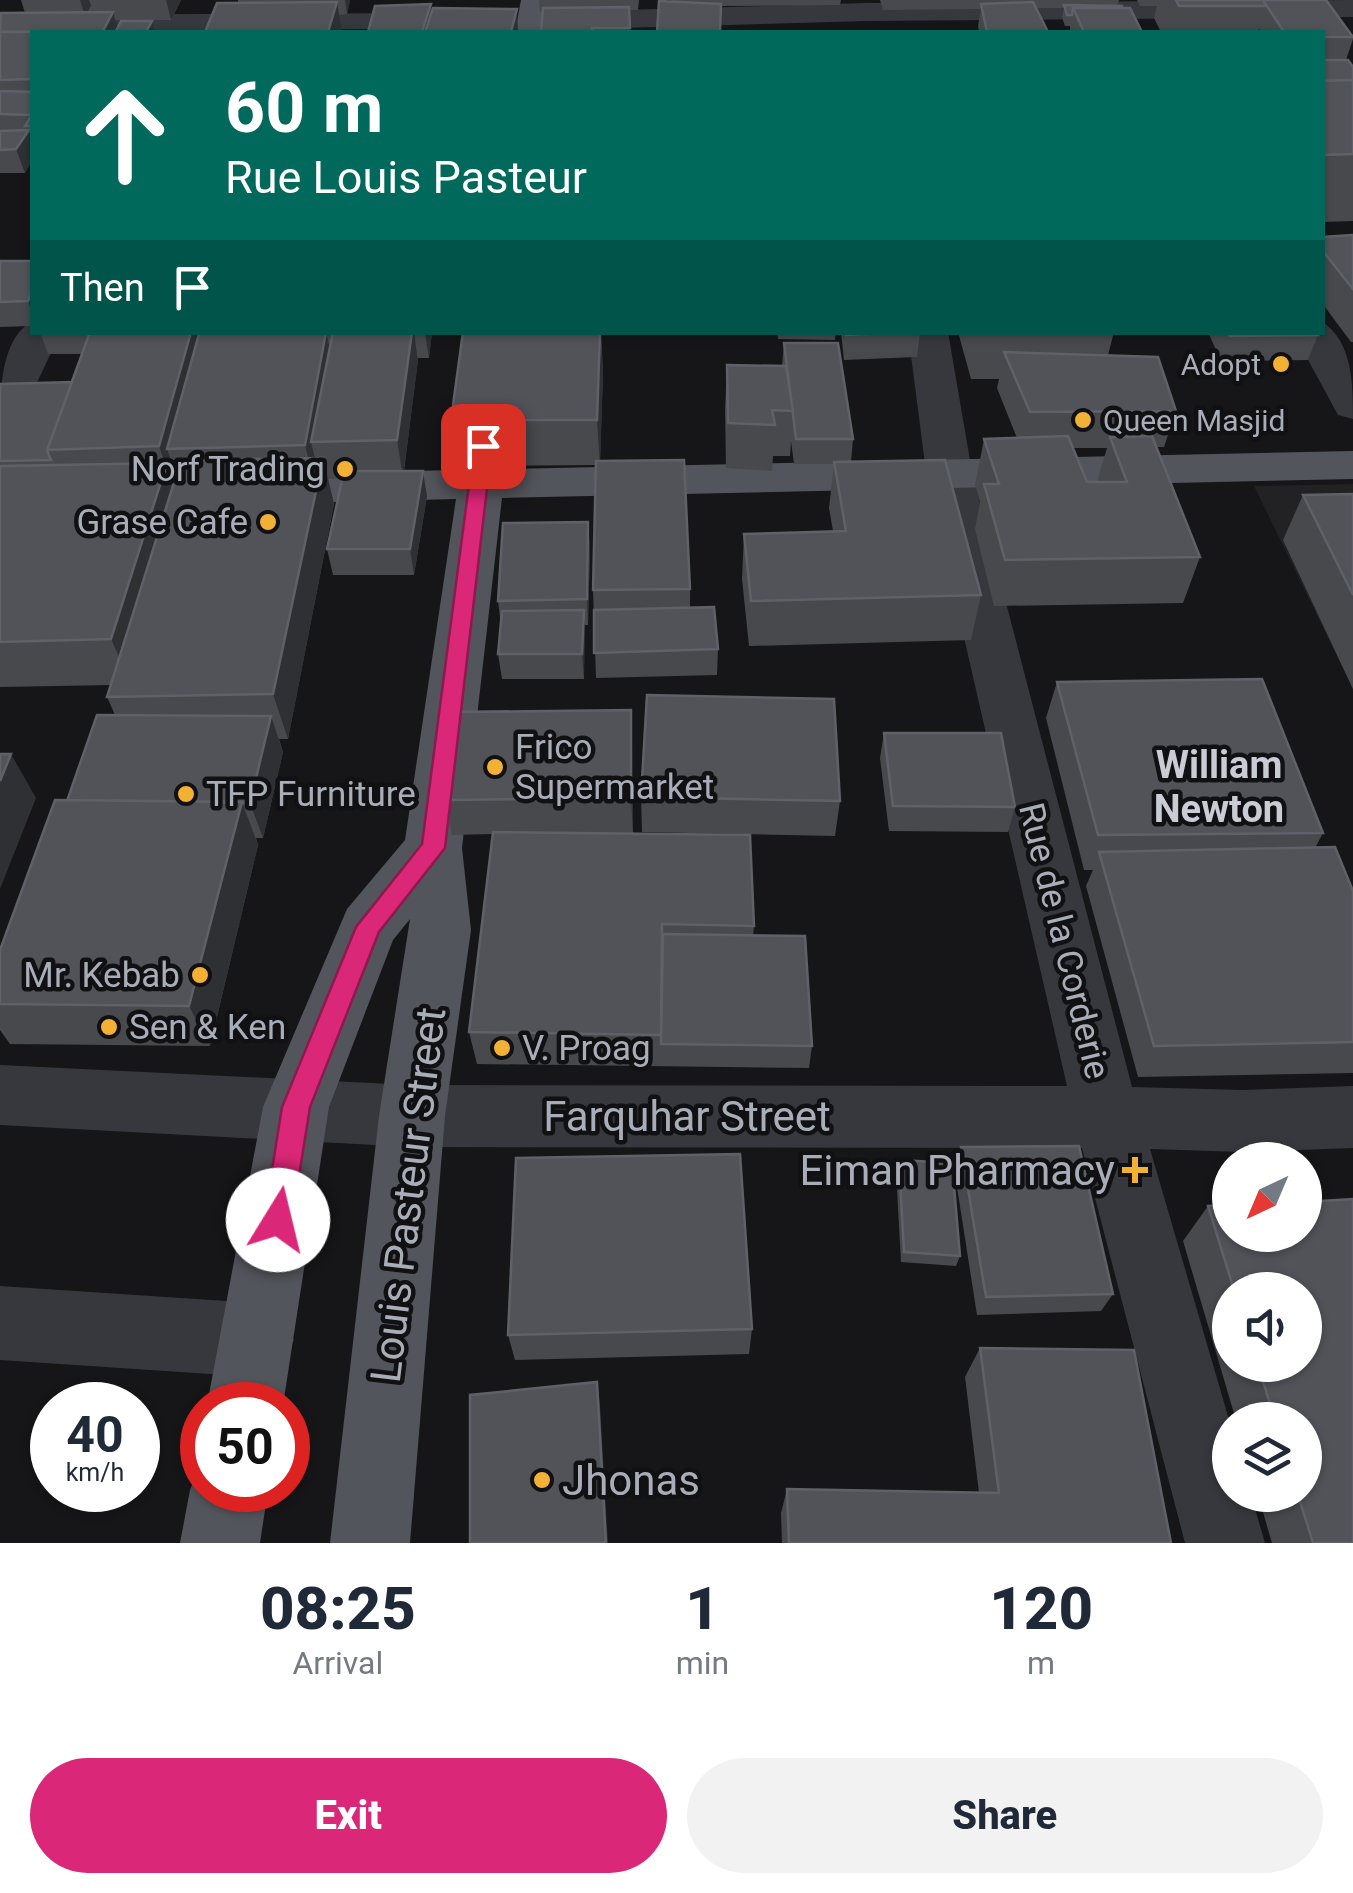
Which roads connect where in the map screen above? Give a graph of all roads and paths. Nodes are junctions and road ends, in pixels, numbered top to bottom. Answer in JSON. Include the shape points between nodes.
{"nodes":[{"id":1,"x":1353,"y":8,"type":"edge"},
{"id":2,"x":1136,"y":14,"type":"edge"},
{"id":3,"x":867,"y":15,"type":"edge"},
{"id":4,"x":532,"y":18,"type":"edge"},
{"id":5,"x":213,"y":19,"type":"edge"},
{"id":6,"x":0,"y":24,"type":"edge"},
{"id":7,"x":40,"y":335,"type":"edge"},
{"id":8,"x":490,"y":335,"type":"edge"},
{"id":9,"x":928,"y":335,"type":"edge"},
{"id":10,"x":1315,"y":335,"type":"edge"},
{"id":11,"x":1353,"y":406,"type":"edge"},
{"id":12,"x":0,"y":414,"type":"edge"},
{"id":13,"x":1353,"y":465,"type":"edge"},
{"id":14,"x":949,"y":472,"type":"junction"},
{"id":15,"x":481,"y":484,"type":"junction"},
{"id":16,"x":212,"y":490,"type":"edge"},
{"id":17,"x":433,"y":848,"type":"junction"},
{"id":18,"x":296,"y":1107,"type":"junction"},
{"id":19,"x":7,"y":1108,"type":"edge"},
{"id":20,"x":412,"y":1116,"type":"junction"},
{"id":21,"x":1353,"y":1116,"type":"edge"},
{"id":22,"x":1108,"y":1117,"type":"junction"},
{"id":23,"x":0,"y":1323,"type":"edge"},
{"id":24,"x":251,"y":1373,"type":"edge"},
{"id":25,"x":225,"y":1512,"type":"edge"},
{"id":26,"x":220,"y":1543,"type":"edge"},
{"id":27,"x":370,"y":1543,"type":"edge"},
{"id":28,"x":1226,"y":1543,"type":"edge"}],
"edges":[{"from":1,"to":2,"type":"street"},
{"from":2,"to":3,"type":"street"},
{"from":3,"to":4,"type":"street"},
{"from":4,"to":5,"type":"street"},
{"from":5,"to":6,"type":"street"},
{"from":7,"to":12,"type":"street"},
{"from":8,"to":15,"type":"main road","name":"Louis Pasteur Street"},
{"from":9,"to":14,"type":"street","name":"Rue de la Corderie"},
{"from":10,"to":11,"type":"street"},
{"from":13,"to":14,"type":"main road"},
{"from":14,"to":15,"type":"main road"},
{"from":14,"to":22,"type":"street","name":"Rue de la Corderie"},
{"from":15,"to":16,"type":"main road"},
{"from":15,"to":17,"type":"main road","name":"Louis Pasteur Street"},
{"from":17,"to":18,"type":"main road","via":[[368,927]]},
{"from":17,"to":20,"type":"main road","name":"Louis Pasteur Street","via":[[441,930]]},
{"from":18,"to":19,"type":"street","name":"Farquhar Street"},
{"from":18,"to":20,"type":"street","name":"Farquhar Street"},
{"from":18,"to":24,"type":"main road"},
{"from":20,"to":22,"type":"street","name":"Farquhar Street"},
{"from":20,"to":27,"type":"main road","name":"Louis Pasteur Street"},
{"from":21,"to":22,"type":"street","name":"Farquhar Street"},
{"from":22,"to":28,"type":"street","name":"Rue de la Corderie"},
{"from":23,"to":24,"type":"street"},
{"from":25,"to":26,"type":"main road"}]}
